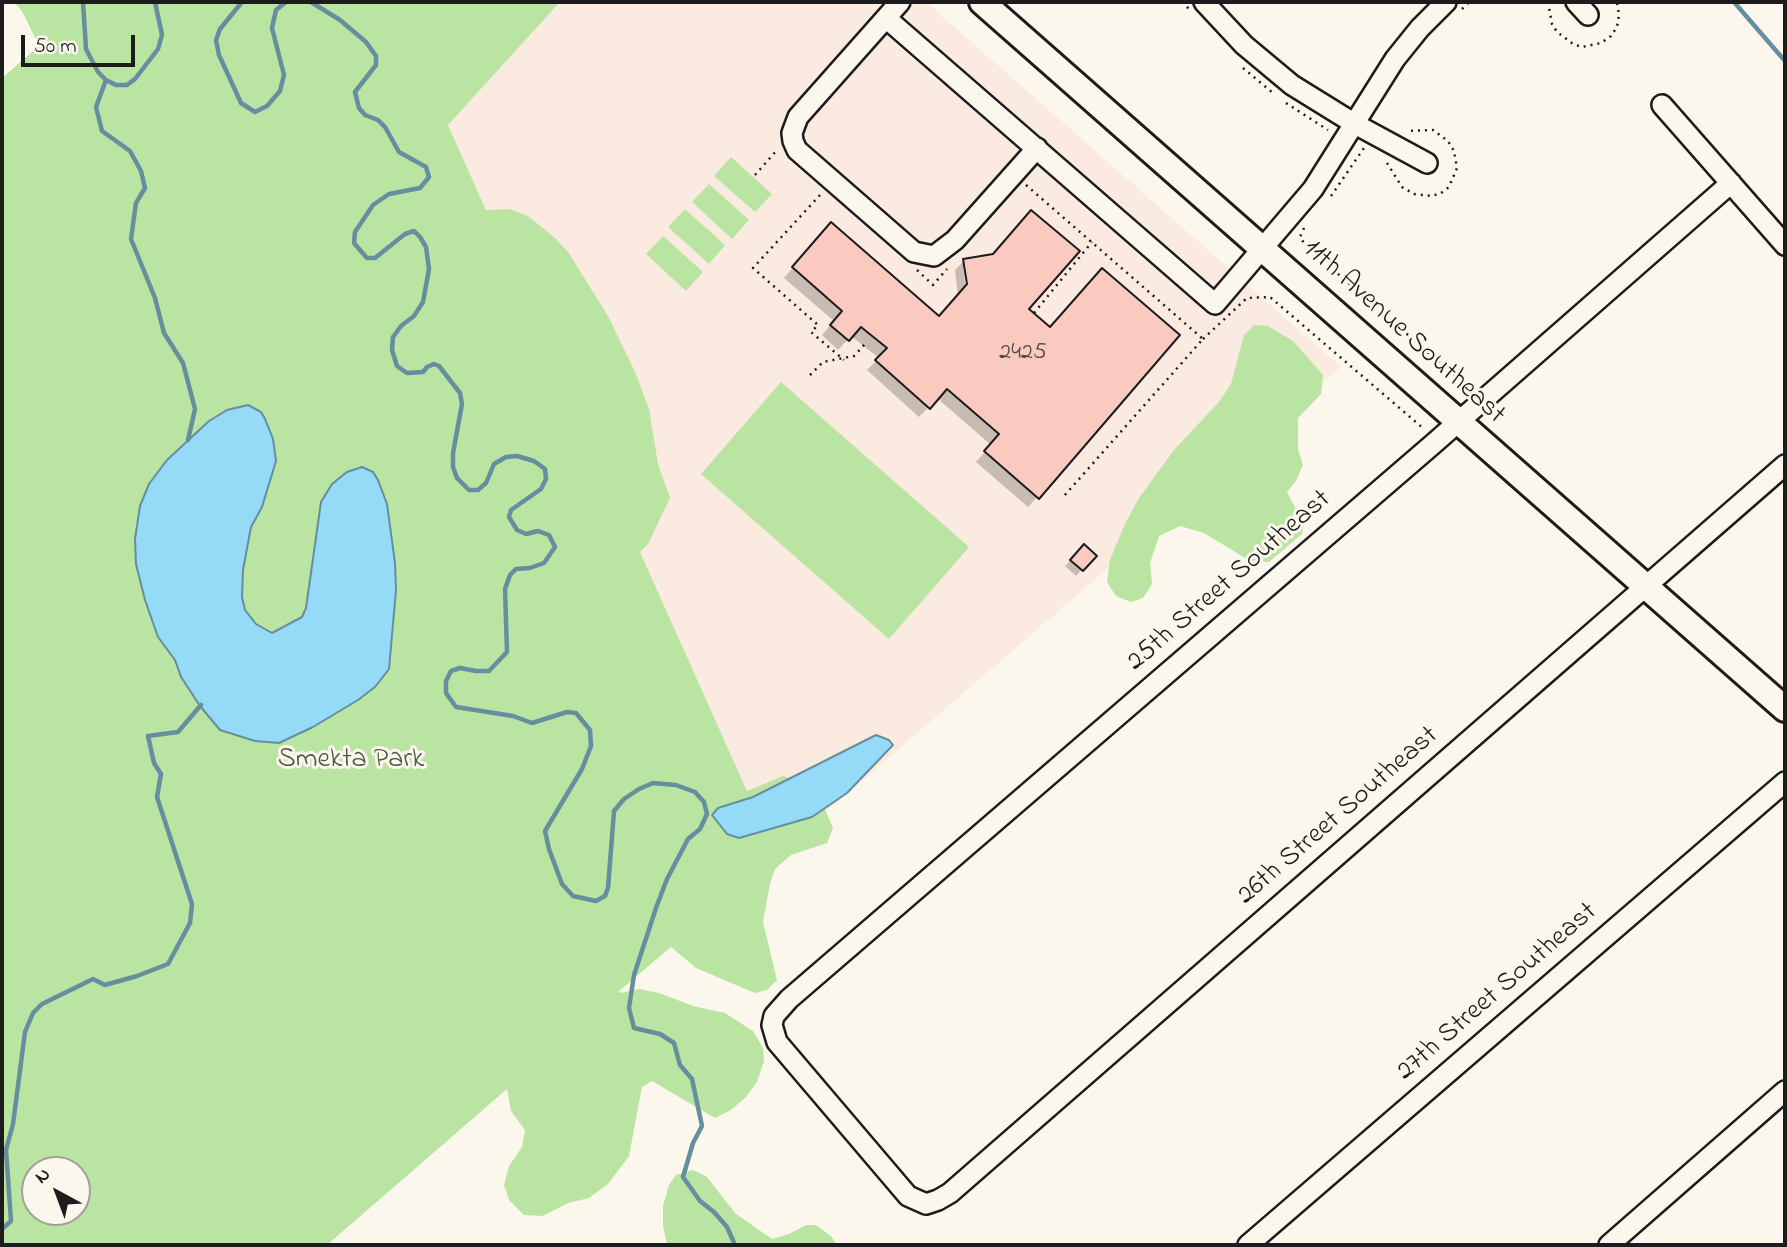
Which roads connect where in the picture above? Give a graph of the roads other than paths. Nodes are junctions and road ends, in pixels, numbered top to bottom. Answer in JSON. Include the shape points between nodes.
{"nodes":[{"id":1,"x":900,"y":2,"type":"edge"},
{"id":2,"x":982,"y":2,"type":"edge"},
{"id":3,"x":1204,"y":2,"type":"edge"},
{"id":4,"x":1446,"y":2,"type":"edge"},
{"id":5,"x":886,"y":18,"type":"junction"},
{"id":6,"x":1662,"y":105,"type":"dead end"},
{"id":7,"x":1355,"y":124,"type":"junction"},
{"id":8,"x":1037,"y":148,"type":"junction"},
{"id":9,"x":1427,"y":163,"type":"dead end"},
{"id":10,"x":1731,"y":183,"type":"junction"},
{"id":11,"x":1785,"y":245,"type":"edge"},
{"id":12,"x":1264,"y":249,"type":"junction"},
{"id":13,"x":1458,"y":422,"type":"junction"},
{"id":14,"x":1785,"y":465,"type":"edge"},
{"id":15,"x":1646,"y":587,"type":"junction"},
{"id":16,"x":1785,"y":709,"type":"edge"},
{"id":17,"x":1785,"y":782,"type":"edge"},
{"id":18,"x":1785,"y":1091,"type":"edge"},
{"id":19,"x":926,"y":1204,"type":"joint"},
{"id":20,"x":1248,"y":1245,"type":"edge"},
{"id":21,"x":1609,"y":1245,"type":"edge"}],
"edges":[{"from":1,"to":5,"type":"street"},
{"from":2,"to":12,"type":"main road","name":"11th Avenue Southeast"},
{"from":3,"to":7,"type":"street","via":[[1280,77]]},
{"from":4,"to":7,"type":"street","via":[[1395,59]]},
{"from":5,"to":8,"type":"street"},
{"from":5,"to":8,"type":"street","via":[[806,107],[793,125],[793,141],[797,150],[914,252],[934,256],[955,240]]},
{"from":6,"to":10,"type":"street"},
{"from":7,"to":9,"type":"street"},
{"from":7,"to":12,"type":"street","via":[[1313,189]]},
{"from":8,"to":12,"type":"street","via":[[1215,304]]},
{"from":10,"to":11,"type":"street"},
{"from":10,"to":13,"type":"street","name":"25th Street Southeast"},
{"from":12,"to":13,"type":"main road","name":"11th Avenue Southeast"},
{"from":13,"to":15,"type":"main road","name":"11th Avenue Southeast"},
{"from":13,"to":19,"type":"street","name":"25th Street Southeast","via":[[774,1016],[777,1042],[791,1061],[900,1188]]},
{"from":14,"to":15,"type":"street","name":"26th Street Southeast"},
{"from":15,"to":16,"type":"main road","name":"11th Avenue Southeast"},
{"from":15,"to":19,"type":"street","name":"26th Street Southeast","via":[[950,1193]]},
{"from":17,"to":20,"type":"street","name":"27th Street Southeast"},
{"from":18,"to":21,"type":"street"}]}
